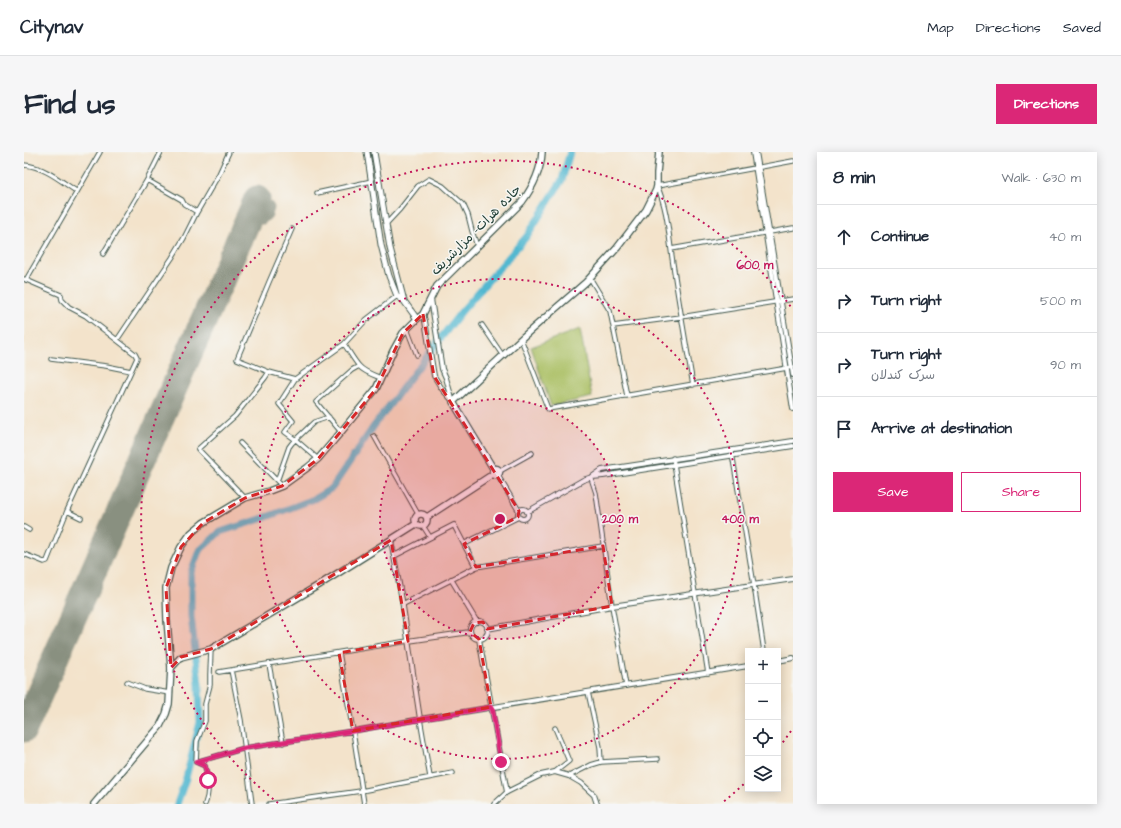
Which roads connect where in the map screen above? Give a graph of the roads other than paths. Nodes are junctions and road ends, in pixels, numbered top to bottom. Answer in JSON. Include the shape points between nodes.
{"nodes":[{"id":1,"x":100,"y":152,"type":"edge"},
{"id":2,"x":161,"y":152,"type":"edge"},
{"id":3,"x":229,"y":152,"type":"edge"},
{"id":4,"x":367,"y":152,"type":"edge"},
{"id":5,"x":374,"y":152,"type":"edge"},
{"id":6,"x":542,"y":152,"type":"edge"},
{"id":7,"x":660,"y":152,"type":"edge"},
{"id":8,"x":753,"y":152,"type":"edge"},
{"id":9,"x":756,"y":152,"type":"edge"},
{"id":10,"x":793,"y":161,"type":"edge"},
{"id":11,"x":24,"y":165,"type":"edge"},
{"id":12,"x":757,"y":168,"type":"junction"},
{"id":13,"x":147,"y":180,"type":"junction"},
{"id":14,"x":372,"y":181,"type":"junction"},
{"id":15,"x":657,"y":186,"type":"junction"},
{"id":16,"x":76,"y":191,"type":"junction"},
{"id":17,"x":317,"y":193,"type":"dead end"},
{"id":18,"x":374,"y":200,"type":"junction"},
{"id":19,"x":381,"y":200,"type":"junction"},
{"id":20,"x":197,"y":212,"type":"junction"},
{"id":21,"x":385,"y":225,"type":"junction"},
{"id":22,"x":793,"y":228,"type":"edge"},
{"id":23,"x":292,"y":229,"type":"dead end"},
{"id":24,"x":768,"y":232,"type":"junction"},
{"id":25,"x":477,"y":246,"type":"junction"},
{"id":26,"x":671,"y":249,"type":"junction"},
{"id":27,"x":103,"y":254,"type":"dead end"},
{"id":28,"x":590,"y":278,"type":"junction"},
{"id":29,"x":25,"y":280,"type":"edge"},
{"id":30,"x":397,"y":296,"type":"junction"},
{"id":31,"x":431,"y":299,"type":"junction"},
{"id":32,"x":793,"y":299,"type":"edge"},
{"id":33,"x":404,"y":300,"type":"junction"},
{"id":34,"x":779,"y":301,"type":"junction"},
{"id":35,"x":423,"y":314,"type":"junction"},
{"id":36,"x":681,"y":317,"type":"junction"},
{"id":37,"x":417,"y":319,"type":"junction"},
{"id":38,"x":482,"y":325,"type":"dead end"},
{"id":39,"x":613,"y":326,"type":"junction"},
{"id":40,"x":407,"y":329,"type":"junction"},
{"id":41,"x":521,"y":339,"type":"junction"},
{"id":42,"x":117,"y":340,"type":"junction"},
{"id":43,"x":344,"y":344,"type":"junction"},
{"id":44,"x":417,"y":356,"type":"dead end"},
{"id":45,"x":503,"y":356,"type":"junction"},
{"id":46,"x":51,"y":359,"type":"dead end"},
{"id":47,"x":359,"y":366,"type":"junction"},
{"id":48,"x":787,"y":368,"type":"junction"},
{"id":49,"x":792,"y":368,"type":"edge"},
{"id":50,"x":131,"y":371,"type":"junction"},
{"id":51,"x":269,"y":372,"type":"junction"},
{"id":52,"x":793,"y":375,"type":"edge"},
{"id":53,"x":295,"y":378,"type":"junction"},
{"id":54,"x":381,"y":378,"type":"junction"},
{"id":55,"x":692,"y":385,"type":"junction"},
{"id":56,"x":627,"y":396,"type":"junction"},
{"id":57,"x":454,"y":402,"type":"junction"},
{"id":58,"x":793,"y":409,"type":"edge"},
{"id":59,"x":329,"y":417,"type":"junction"},
{"id":60,"x":342,"y":432,"type":"junction"},
{"id":61,"x":374,"y":436,"type":"dead end"},
{"id":62,"x":296,"y":440,"type":"junction"},
{"id":63,"x":793,"y":441,"type":"edge"},
{"id":64,"x":240,"y":444,"type":"dead end"},
{"id":65,"x":793,"y":446,"type":"edge"},
{"id":66,"x":732,"y":450,"type":"junction"},
{"id":67,"x":532,"y":453,"type":"dead end"},
{"id":68,"x":732,"y":456,"type":"junction"},
{"id":69,"x":318,"y":458,"type":"junction"},
{"id":70,"x":674,"y":458,"type":"junction"},
{"id":71,"x":640,"y":464,"type":"junction"},
{"id":72,"x":674,"y":465,"type":"junction"},
{"id":73,"x":641,"y":470,"type":"junction"},
{"id":74,"x":496,"y":473,"type":"junction"},
{"id":75,"x":591,"y":477,"type":"junction"},
{"id":76,"x":277,"y":481,"type":"junction"},
{"id":77,"x":282,"y":486,"type":"junction"},
{"id":78,"x":245,"y":498,"type":"junction"},
{"id":79,"x":67,"y":511,"type":"junction"},
{"id":80,"x":519,"y":511,"type":"junction"},
{"id":81,"x":527,"y":512,"type":"junction"},
{"id":82,"x":418,"y":514,"type":"junction"},
{"id":83,"x":427,"y":517,"type":"junction"},
{"id":84,"x":518,"y":517,"type":"junction"},
{"id":85,"x":81,"y":518,"type":"dead end"},
{"id":86,"x":416,"y":524,"type":"junction"},
{"id":87,"x":423,"y":526,"type":"junction"},
{"id":88,"x":24,"y":527,"type":"edge"},
{"id":89,"x":29,"y":530,"type":"dead end"},
{"id":90,"x":430,"y":537,"type":"junction"},
{"id":91,"x":391,"y":540,"type":"junction"},
{"id":92,"x":464,"y":544,"type":"junction"},
{"id":93,"x":603,"y":546,"type":"junction"},
{"id":94,"x":24,"y":554,"type":"edge"},
{"id":95,"x":394,"y":556,"type":"junction"},
{"id":96,"x":476,"y":566,"type":"junction"},
{"id":97,"x":451,"y":579,"type":"junction"},
{"id":98,"x":793,"y":579,"type":"edge"},
{"id":99,"x":754,"y":584,"type":"junction"},
{"id":100,"x":695,"y":594,"type":"junction"},
{"id":101,"x":403,"y":604,"type":"junction"},
{"id":102,"x":612,"y":606,"type":"junction"},
{"id":103,"x":477,"y":622,"type":"junction"},
{"id":104,"x":487,"y":629,"type":"junction"},
{"id":105,"x":470,"y":632,"type":"junction"},
{"id":106,"x":479,"y":639,"type":"junction"},
{"id":107,"x":408,"y":641,"type":"junction"},
{"id":108,"x":764,"y":648,"type":"edge"},
{"id":109,"x":211,"y":649,"type":"junction"},
{"id":110,"x":339,"y":653,"type":"junction"},
{"id":111,"x":793,"y":658,"type":"edge"},
{"id":112,"x":781,"y":660,"type":"edge"},
{"id":113,"x":269,"y":664,"type":"junction"},
{"id":114,"x":745,"y":667,"type":"edge"},
{"id":115,"x":171,"y":668,"type":"junction"},
{"id":116,"x":231,"y":670,"type":"junction"},
{"id":117,"x":219,"y":672,"type":"dead end"},
{"id":118,"x":708,"y":673,"type":"junction"},
{"id":119,"x":127,"y":682,"type":"dead end"},
{"id":120,"x":626,"y":686,"type":"junction"},
{"id":121,"x":588,"y":692,"type":"junction"},
{"id":122,"x":170,"y":693,"type":"junction"},
{"id":123,"x":492,"y":707,"type":"junction"},
{"id":124,"x":420,"y":719,"type":"junction"},
{"id":125,"x":555,"y":728,"type":"dead end"},
{"id":126,"x":353,"y":731,"type":"junction"},
{"id":127,"x":283,"y":743,"type":"junction"},
{"id":128,"x":245,"y":748,"type":"junction"},
{"id":129,"x":658,"y":759,"type":"dead end"},
{"id":130,"x":196,"y":762,"type":"junction"},
{"id":131,"x":601,"y":762,"type":"junction"},
{"id":132,"x":555,"y":772,"type":"junction"},
{"id":133,"x":453,"y":773,"type":"dead end"},
{"id":134,"x":569,"y":776,"type":"junction"},
{"id":135,"x":430,"y":777,"type":"junction"},
{"id":136,"x":362,"y":791,"type":"junction"},
{"id":137,"x":507,"y":792,"type":"junction"},
{"id":138,"x":94,"y":804,"type":"edge"},
{"id":139,"x":205,"y":804,"type":"edge"},
{"id":140,"x":252,"y":804,"type":"edge"},
{"id":141,"x":269,"y":804,"type":"edge"},
{"id":142,"x":364,"y":804,"type":"edge"},
{"id":143,"x":494,"y":804,"type":"edge"},
{"id":144,"x":597,"y":804,"type":"edge"}],
"edges":[{"from":1,"to":16,"type":"street"},
{"from":2,"to":13,"type":"street"},
{"from":3,"to":20,"type":"street"},
{"from":4,"to":14,"type":"main road"},
{"from":5,"to":19,"type":"main road"},
{"from":6,"to":25,"type":"main road","name":"جاده هرات- مزارشریف","via":[[538,174],[531,191]]},
{"from":7,"to":15,"type":"main road"},
{"from":8,"to":12,"type":"street"},
{"from":9,"to":12,"type":"street"},
{"from":10,"to":12,"type":"street"},
{"from":11,"to":16,"type":"street","via":[[41,169]]},
{"from":12,"to":15,"type":"street"},
{"from":12,"to":24,"type":"street"},
{"from":13,"to":20,"type":"street","via":[[182,200]]},
{"from":13,"to":27,"type":"street"},
{"from":14,"to":17,"type":"street"},
{"from":14,"to":18,"type":"main road"},
{"from":15,"to":26,"type":"street","via":[[666,214]]},
{"from":15,"to":28,"type":"main road","via":[[646,210]]},
{"from":16,"to":29,"type":"street"},
{"from":18,"to":19,"type":"main road"},
{"from":18,"to":30,"type":"main road","via":[[381,245]]},
{"from":19,"to":21,"type":"main road"},
{"from":20,"to":42,"type":"street","via":[[172,258]]},
{"from":21,"to":25,"type":"street","via":[[418,186],[429,179],[443,186],[463,204]]},
{"from":21,"to":33,"type":"main road"},
{"from":22,"to":24,"type":"street"},
{"from":23,"to":51,"type":"street","via":[[237,357]]},
{"from":24,"to":26,"type":"street"},
{"from":24,"to":34,"type":"street"},
{"from":25,"to":31,"type":"main road","name":"جاده هرات- مزارشریف","via":[[437,286]]},
{"from":26,"to":36,"type":"street"},
{"from":28,"to":39,"type":"street","via":[[610,311]]},
{"from":28,"to":41,"type":"main road"},
{"from":29,"to":42,"type":"street","via":[[61,295],[69,307],[86,316]]},
{"from":30,"to":33,"type":"main road"},
{"from":30,"to":43,"type":"street","via":[[366,320]]},
{"from":31,"to":35,"type":"main road","name":"جاده هرات- مزارشریف"},
{"from":31,"to":57,"type":"street","via":[[442,369]]},
{"from":32,"to":34,"type":"street"},
{"from":33,"to":37,"type":"main road"},
{"from":34,"to":36,"type":"street"},
{"from":34,"to":48,"type":"street"},
{"from":34,"to":49,"type":"street"},
{"from":35,"to":37,"type":"main road","name":"جاده هرات- مزارشریف"},
{"from":35,"to":57,"type":"street","via":[[434,376]]},
{"from":36,"to":39,"type":"street"},
{"from":36,"to":55,"type":"street"},
{"from":37,"to":40,"type":"main road","name":"جاده هرات- مزارشریف"},
{"from":38,"to":45,"type":"street"},
{"from":39,"to":56,"type":"street"},
{"from":40,"to":44,"type":"street"},
{"from":40,"to":54,"type":"main road","name":"جاده هرات- مزارشریف","via":[[393,351]]},
{"from":41,"to":45,"type":"main road"},
{"from":41,"to":56,"type":"street","via":[[548,409]]},
{"from":42,"to":50,"type":"street","via":[[136,355]]},
{"from":43,"to":47,"type":"street"},
{"from":43,"to":53,"type":"street"},
{"from":45,"to":57,"type":"main road"},
{"from":46,"to":50,"type":"street"},
{"from":47,"to":54,"type":"street"},
{"from":47,"to":59,"type":"street","via":[[317,401]]},
{"from":48,"to":49,"type":"street"},
{"from":48,"to":55,"type":"street"},
{"from":48,"to":58,"type":"street"},
{"from":49,"to":52,"type":"street"},
{"from":50,"to":79,"type":"street"},
{"from":51,"to":53,"type":"street"},
{"from":51,"to":78,"type":"street","via":[[235,416],[198,449]]},
{"from":53,"to":62,"type":"street","via":[[279,404],[293,421],[285,432]]},
{"from":54,"to":60,"type":"main road","name":"جاده هرات- مزارشریف","via":[[376,390]]},
{"from":55,"to":56,"type":"street"},
{"from":57,"to":74,"type":"main road"},
{"from":59,"to":60,"type":"street"},
{"from":59,"to":62,"type":"street","via":[[314,422]]},
{"from":60,"to":69,"type":"main road","name":"جاده هرات- مزارشریف"},
{"from":61,"to":82,"type":"street"},
{"from":62,"to":69,"type":"street"},
{"from":62,"to":76,"type":"street","via":[[289,447]]},
{"from":63,"to":66,"type":"street"},
{"from":64,"to":76,"type":"street"},
{"from":65,"to":68,"type":"street"},
{"from":66,"to":68,"type":"street"},
{"from":66,"to":70,"type":"street"},
{"from":67,"to":74,"type":"street"},
{"from":68,"to":72,"type":"street"},
{"from":68,"to":99,"type":"street"},
{"from":69,"to":77,"type":"main road","name":"جاده هرات- مزارشریف"},
{"from":70,"to":71,"type":"street"},
{"from":70,"to":72,"type":"street"},
{"from":71,"to":73,"type":"street"},
{"from":71,"to":75,"type":"street","via":[[602,470]]},
{"from":72,"to":73,"type":"street"},
{"from":72,"to":100,"type":"street"},
{"from":73,"to":75,"type":"street"},
{"from":74,"to":80,"type":"street"},
{"from":74,"to":83,"type":"main road"},
{"from":75,"to":81,"type":"street"},
{"from":75,"to":93,"type":"street","via":[[596,493]]},
{"from":76,"to":77,"type":"street"},
{"from":77,"to":78,"type":"main road","name":"جاده هرات- مزارشریف"},
{"from":78,"to":115,"type":"main road","name":"جاده هرات- مزارشریف","via":[[203,522],[181,547],[171,568],[166,594]]},
{"from":79,"to":85,"type":"street"},
{"from":79,"to":94,"type":"street","via":[[47,561]]},
{"from":80,"to":81,"type":"street","via":[[522,509]]},
{"from":80,"to":84,"type":"street"},
{"from":81,"to":84,"type":"street","via":[[524,519]]},
{"from":82,"to":83,"type":"main road"},
{"from":82,"to":86,"type":"main road","via":[[414,519]]},
{"from":83,"to":87,"type":"main road"},
{"from":84,"to":92,"type":"street"},
{"from":86,"to":87,"type":"main road"},
{"from":86,"to":91,"type":"main road"},
{"from":87,"to":90,"type":"street"},
{"from":88,"to":89,"type":"street"},
{"from":90,"to":92,"type":"street","via":[[454,524]]},
{"from":90,"to":95,"type":"street"},
{"from":91,"to":95,"type":"street"},
{"from":91,"to":109,"type":"main road"},
{"from":92,"to":96,"type":"street"},
{"from":93,"to":96,"type":"street"},
{"from":93,"to":102,"type":"street"},
{"from":95,"to":101,"type":"street"},
{"from":96,"to":97,"type":"street"},
{"from":97,"to":101,"type":"street"},
{"from":97,"to":103,"type":"street"},
{"from":98,"to":99,"type":"street"},
{"from":99,"to":100,"type":"street"},
{"from":99,"to":108,"type":"street"},
{"from":100,"to":102,"type":"street"},
{"from":100,"to":118,"type":"street"},
{"from":101,"to":107,"type":"street"},
{"from":102,"to":104,"type":"street"},
{"from":102,"to":120,"type":"street"},
{"from":103,"to":104,"type":"street","via":[[485,624]]},
{"from":103,"to":105,"type":"street","via":[[472,624]]},
{"from":104,"to":106,"type":"street","via":[[484,637]]},
{"from":105,"to":106,"type":"street"},
{"from":105,"to":107,"type":"street"},
{"from":106,"to":123,"type":"street"},
{"from":107,"to":110,"type":"street"},
{"from":107,"to":124,"type":"street"},
{"from":109,"to":115,"type":"main road","via":[[181,657]]},
{"from":109,"to":130,"type":"street","via":[[210,685],[205,704],[205,721],[197,741]]},
{"from":110,"to":113,"type":"street"},
{"from":110,"to":126,"type":"street"},
{"from":111,"to":112,"type":"street"},
{"from":113,"to":116,"type":"street"},
{"from":113,"to":127,"type":"street"},
{"from":114,"to":118,"type":"street"},
{"from":115,"to":122,"type":"main road","name":"جاده هرات- مزارشریف"},
{"from":116,"to":117,"type":"street"},
{"from":116,"to":128,"type":"street"},
{"from":118,"to":120,"type":"street"},
{"from":119,"to":122,"type":"street","via":[[145,689]]},
{"from":120,"to":121,"type":"street"},
{"from":121,"to":123,"type":"street"},
{"from":121,"to":131,"type":"street"},
{"from":122,"to":138,"type":"main road","name":"جاده هرات- مزارشریف","via":[[166,714],[160,726]]},
{"from":123,"to":124,"type":"street"},
{"from":123,"to":137,"type":"street"},
{"from":124,"to":126,"type":"street"},
{"from":124,"to":135,"type":"street"},
{"from":125,"to":132,"type":"street","via":[[569,761]]},
{"from":126,"to":127,"type":"street"},
{"from":126,"to":136,"type":"street"},
{"from":127,"to":128,"type":"street"},
{"from":128,"to":130,"type":"street"},
{"from":128,"to":140,"type":"street"},
{"from":129,"to":131,"type":"street"},
{"from":130,"to":139,"type":"street","via":[[205,766],[208,780]]},
{"from":131,"to":134,"type":"street"},
{"from":132,"to":134,"type":"street"},
{"from":132,"to":137,"type":"street","via":[[541,775]]},
{"from":133,"to":135,"type":"street"},
{"from":134,"to":144,"type":"street","via":[[594,795]]},
{"from":135,"to":136,"type":"street"},
{"from":136,"to":141,"type":"street"},
{"from":136,"to":142,"type":"street"},
{"from":137,"to":143,"type":"street"}]}
